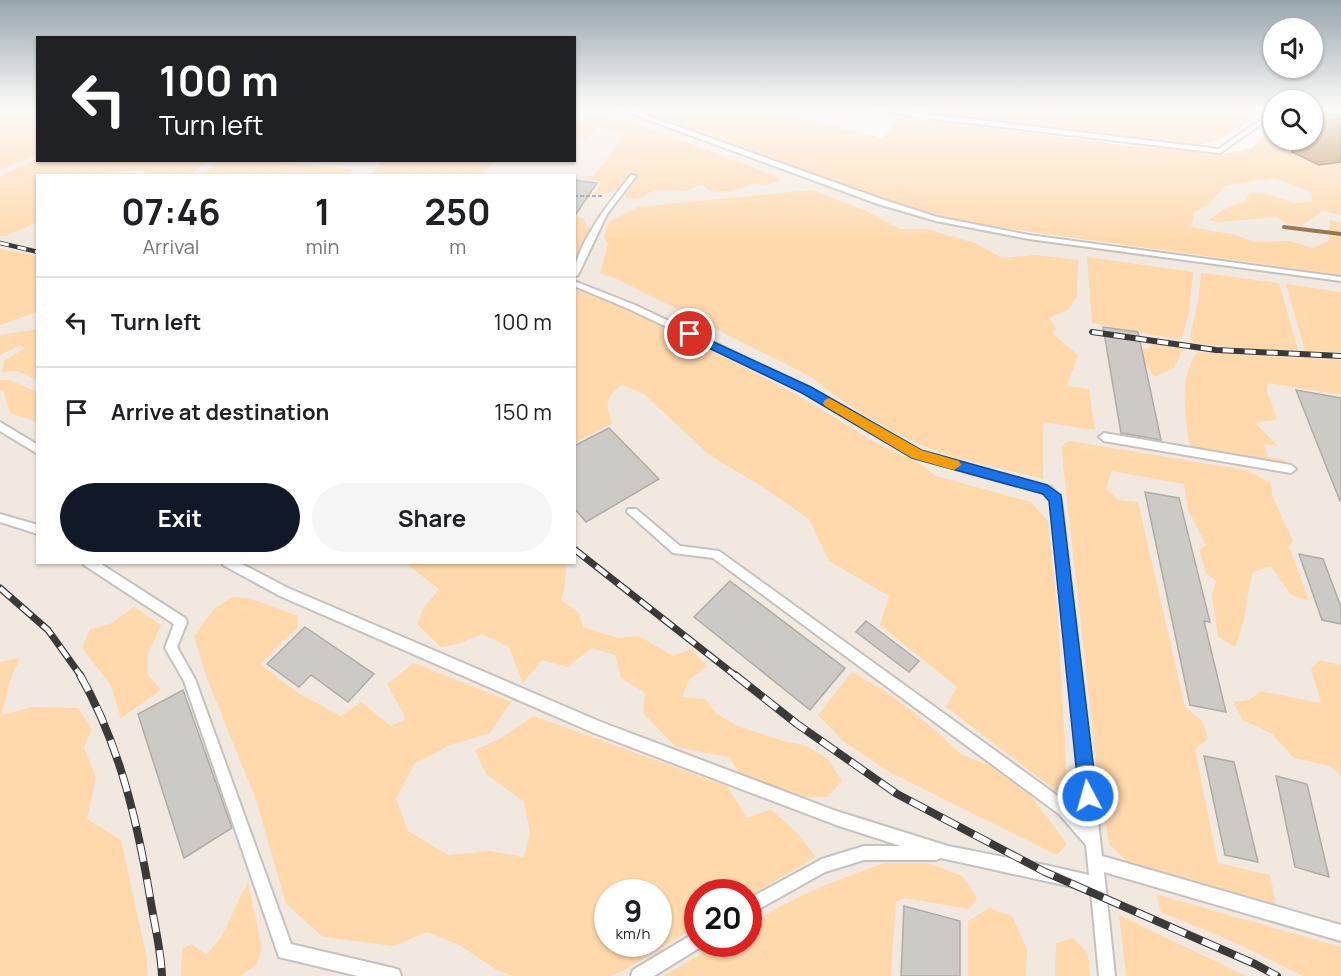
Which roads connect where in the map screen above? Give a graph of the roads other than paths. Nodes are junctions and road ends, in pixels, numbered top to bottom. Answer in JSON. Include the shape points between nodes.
{"nodes":[{"id":1,"x":749,"y":155,"type":"edge"},
{"id":2,"x":633,"y":176,"type":"dead end"},
{"id":3,"x":576,"y":271,"type":"edge"},
{"id":4,"x":1341,"y":279,"type":"edge"},
{"id":5,"x":576,"y":284,"type":"edge"},
{"id":6,"x":0,"y":426,"type":"edge"},
{"id":7,"x":1104,"y":437,"type":"dead end"},
{"id":8,"x":36,"y":449,"type":"edge"},
{"id":9,"x":1291,"y":469,"type":"dead end"},
{"id":10,"x":632,"y":512,"type":"dead end"},
{"id":11,"x":0,"y":518,"type":"edge"},
{"id":12,"x":36,"y":529,"type":"edge"},
{"id":13,"x":91,"y":564,"type":"edge"},
{"id":14,"x":231,"y":564,"type":"edge"},
{"id":15,"x":1093,"y":842,"type":"junction"},
{"id":16,"x":948,"y":854,"type":"junction"},
{"id":17,"x":1096,"y":862,"type":"junction"},
{"id":18,"x":1098,"y":885,"type":"junction"},
{"id":19,"x":762,"y":900,"type":"edge"},
{"id":20,"x":1341,"y":933,"type":"edge"},
{"id":21,"x":684,"y":948,"type":"edge"},
{"id":22,"x":393,"y":976,"type":"edge"},
{"id":23,"x":639,"y":976,"type":"edge"},
{"id":24,"x":1107,"y":976,"type":"edge"}],
"edges":[{"from":1,"to":4,"type":"lane","via":[[936,219],[1029,237]]},
{"from":2,"to":3,"type":"lane","via":[[604,214]]},
{"from":5,"to":15,"type":"lane","via":[[807,390],[916,454],[1047,490],[1056,499]]},
{"from":6,"to":8,"type":"lane"},
{"from":7,"to":9,"type":"lane"},
{"from":10,"to":15,"type":"lane","via":[[677,550],[715,554],[1064,809]]},
{"from":11,"to":12,"type":"lane"},
{"from":13,"to":22,"type":"lane","via":[[180,622],[171,648],[189,679],[285,951]]},
{"from":14,"to":16,"type":"lane","via":[[294,597],[599,728],[836,818]]},
{"from":15,"to":17,"type":"lane"},
{"from":16,"to":18,"type":"lane"},
{"from":16,"to":19,"type":"lane","via":[[864,853],[822,866]]},
{"from":17,"to":18,"type":"lane"},
{"from":17,"to":20,"type":"lane"},
{"from":18,"to":24,"type":"lane"},
{"from":21,"to":23,"type":"lane"}]}
